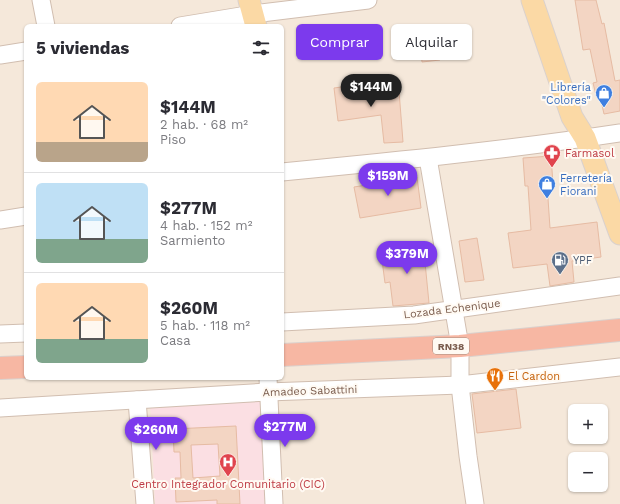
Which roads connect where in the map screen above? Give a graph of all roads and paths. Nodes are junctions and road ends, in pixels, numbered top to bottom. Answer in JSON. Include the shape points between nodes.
{"nodes":[{"id":1,"x":41,"y":0,"type":"edge"},
{"id":2,"x":368,"y":0,"type":"edge"},
{"id":3,"x":532,"y":0,"type":"edge"},
{"id":4,"x":544,"y":0,"type":"edge"},
{"id":5,"x":253,"y":13,"type":"edge"},
{"id":6,"x":46,"y":24,"type":"edge"},
{"id":7,"x":191,"y":24,"type":"edge"},
{"id":8,"x":24,"y":51,"type":"edge"},
{"id":9,"x":0,"y":55,"type":"edge"},
{"id":10,"x":620,"y":133,"type":"edge"},
{"id":11,"x":586,"y":138,"type":"junction"},
{"id":12,"x":428,"y":158,"type":"junction"},
{"id":13,"x":284,"y":172,"type":"edge"},
{"id":14,"x":24,"y":216,"type":"edge"},
{"id":15,"x":0,"y":220,"type":"edge"},
{"id":16,"x":620,"y":234,"type":"edge"},
{"id":17,"x":620,"y":286,"type":"edge"},
{"id":18,"x":454,"y":310,"type":"junction"},
{"id":19,"x":284,"y":322,"type":"edge"},
{"id":20,"x":620,"y":330,"type":"edge"},
{"id":21,"x":24,"y":333,"type":"edge"},
{"id":22,"x":0,"y":334,"type":"edge"},
{"id":23,"x":460,"y":346,"type":"junction"},
{"id":24,"x":284,"y":355,"type":"edge"},
{"id":25,"x":24,"y":367,"type":"edge"},
{"id":26,"x":620,"y":367,"type":"edge"},
{"id":27,"x":0,"y":368,"type":"edge"},
{"id":28,"x":268,"y":385,"type":"edge"},
{"id":29,"x":460,"y":385,"type":"junction"},
{"id":30,"x":138,"y":400,"type":"junction"},
{"id":31,"x":0,"y":408,"type":"edge"},
{"id":32,"x":145,"y":504,"type":"edge"},
{"id":33,"x":274,"y":504,"type":"edge"},
{"id":34,"x":475,"y":504,"type":"edge"}],
"edges":[{"from":1,"to":6,"type":"street"},
{"from":2,"to":5,"type":"street"},
{"from":3,"to":11,"type":"main road","via":[[572,117]]},
{"from":4,"to":11,"type":"main road","via":[[583,111]]},
{"from":5,"to":7,"type":"street"},
{"from":8,"to":9,"type":"street"},
{"from":10,"to":11,"type":"street"},
{"from":11,"to":12,"type":"street"},
{"from":11,"to":16,"type":"main road"},
{"from":12,"to":13,"type":"street"},
{"from":12,"to":18,"type":"street"},
{"from":14,"to":15,"type":"street"},
{"from":17,"to":18,"type":"street","name":"Lozada Echenique"},
{"from":18,"to":19,"type":"street","name":"Lozada Echenique","via":[[414,315]]},
{"from":18,"to":23,"type":"street"},
{"from":20,"to":23,"type":"highway","number":"RN38"},
{"from":21,"to":22,"type":"street"},
{"from":23,"to":24,"type":"highway","number":"RN38"},
{"from":23,"to":29,"type":"street"},
{"from":25,"to":27,"type":"highway"},
{"from":26,"to":29,"type":"street","name":"Amadeo Sabattini"},
{"from":28,"to":29,"type":"street","name":"Amadeo Sabattini"},
{"from":28,"to":30,"type":"street","name":"Amadeo Sabattini"},
{"from":28,"to":33,"type":"street"},
{"from":29,"to":34,"type":"street"},
{"from":30,"to":31,"type":"street","name":"Amadeo Sabattini"},
{"from":30,"to":32,"type":"street"}]}
